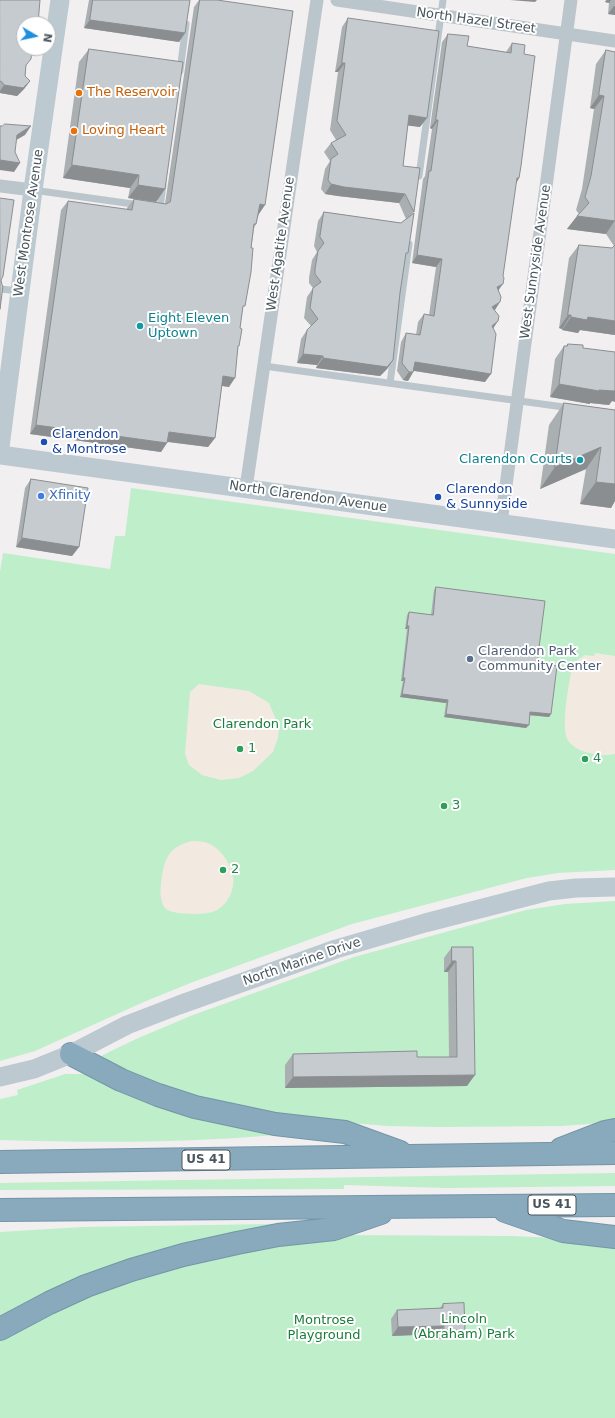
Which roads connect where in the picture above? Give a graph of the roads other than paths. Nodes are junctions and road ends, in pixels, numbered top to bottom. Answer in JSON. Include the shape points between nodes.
{"nodes":[{"id":1,"x":60,"y":0,"type":"edge"},
{"id":2,"x":317,"y":0,"type":"edge"},
{"id":3,"x":337,"y":0,"type":"edge"},
{"id":4,"x":443,"y":0,"type":"edge"},
{"id":5,"x":571,"y":0,"type":"edge"},
{"id":6,"x":188,"y":14,"type":"edge"},
{"id":7,"x":441,"y":16,"type":"junction"},
{"id":8,"x":566,"y":34,"type":"junction"},
{"id":9,"x":615,"y":42,"type":"edge"},
{"id":10,"x":178,"y":82,"type":"edge"},
{"id":11,"x":164,"y":176,"type":"edge"},
{"id":12,"x":0,"y":186,"type":"edge"},
{"id":13,"x":417,"y":187,"type":"edge"},
{"id":14,"x":33,"y":190,"type":"junction"},
{"id":15,"x":411,"y":234,"type":"edge"},
{"id":16,"x":0,"y":289,"type":"edge"},
{"id":17,"x":20,"y":291,"type":"junction"},
{"id":18,"x":264,"y":366,"type":"junction"},
{"id":19,"x":390,"y":384,"type":"junction"},
{"id":20,"x":517,"y":401,"type":"junction"},
{"id":21,"x":577,"y":409,"type":"edge"},
{"id":22,"x":0,"y":447,"type":"edge"},
{"id":23,"x":0,"y":455,"type":"edge"},
{"id":24,"x":246,"y":488,"type":"junction"},
{"id":25,"x":501,"y":523,"type":"junction"},
{"id":26,"x":615,"y":539,"type":"edge"},
{"id":27,"x":615,"y":887,"type":"edge"},
{"id":28,"x":71,"y":1054,"type":"junction"},
{"id":29,"x":0,"y":1077,"type":"edge"},
{"id":30,"x":615,"y":1130,"type":"edge"},
{"id":31,"x":615,"y":1153,"type":"edge"},
{"id":32,"x":551,"y":1154,"type":"junction"},
{"id":33,"x":413,"y":1157,"type":"junction"},
{"id":34,"x":0,"y":1162,"type":"edge"},
{"id":35,"x":615,"y":1205,"type":"edge"},
{"id":36,"x":488,"y":1206,"type":"junction"},
{"id":37,"x":400,"y":1207,"type":"junction"},
{"id":38,"x":0,"y":1210,"type":"edge"},
{"id":39,"x":615,"y":1238,"type":"edge"},
{"id":40,"x":0,"y":1329,"type":"edge"}],
"edges":[{"from":1,"to":14,"type":"street","name":"West Montrose Avenue"},
{"from":2,"to":18,"type":"street","name":"West Agatite Avenue"},
{"from":3,"to":7,"type":"street","name":"North Hazel Street"},
{"from":4,"to":7,"type":"lane"},
{"from":5,"to":8,"type":"street","name":"West Sunnyside Avenue"},
{"from":6,"to":10,"type":"lane"},
{"from":7,"to":8,"type":"street","name":"North Hazel Street"},
{"from":7,"to":13,"type":"lane"},
{"from":8,"to":9,"type":"street","name":"North Hazel Street"},
{"from":8,"to":20,"type":"street","name":"West Sunnyside Avenue"},
{"from":11,"to":14,"type":"lane","via":[[160,208]]},
{"from":12,"to":14,"type":"street"},
{"from":14,"to":17,"type":"street","name":"West Montrose Avenue"},
{"from":15,"to":19,"type":"lane"},
{"from":16,"to":17,"type":"lane"},
{"from":17,"to":22,"type":"street","name":"West Montrose Avenue"},
{"from":18,"to":19,"type":"lane"},
{"from":18,"to":24,"type":"street","name":"West Agatite Avenue"},
{"from":19,"to":20,"type":"lane"},
{"from":20,"to":21,"type":"lane"},
{"from":20,"to":25,"type":"street","name":"West Sunnyside Avenue"},
{"from":23,"to":24,"type":"street","name":"North Clarendon Avenue"},
{"from":24,"to":25,"type":"street","name":"North Clarendon Avenue"},
{"from":25,"to":26,"type":"street","name":"North Clarendon Avenue"},
{"from":27,"to":28,"type":"street","name":"North Marine Drive","via":[[548,891],[336,949],[127,1025]]},
{"from":28,"to":29,"type":"street","name":"North Marine Drive","via":[[34,1069]]},
{"from":28,"to":33,"type":"highway","via":[[121,1080],[195,1107],[275,1124],[345,1132]]},
{"from":30,"to":32,"type":"highway"},
{"from":31,"to":32,"type":"highway","number":"US 41"},
{"from":32,"to":33,"type":"highway","number":"US 41"},
{"from":33,"to":34,"type":"highway","number":"US 41"},
{"from":35,"to":36,"type":"highway","number":"US 41"},
{"from":36,"to":37,"type":"highway","number":"US 41"},
{"from":36,"to":39,"type":"highway","via":[[563,1231]]},
{"from":37,"to":38,"type":"highway","number":"US 41"},
{"from":37,"to":40,"type":"highway","via":[[334,1230],[278,1235],[237,1243],[131,1270],[86,1286]]}]}
